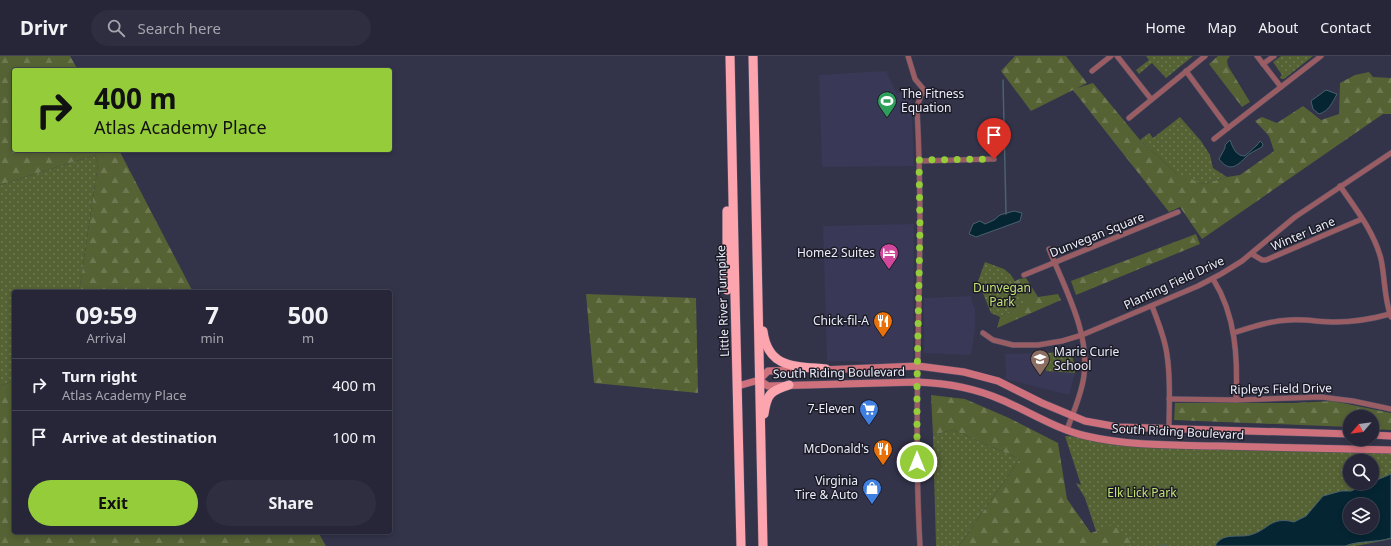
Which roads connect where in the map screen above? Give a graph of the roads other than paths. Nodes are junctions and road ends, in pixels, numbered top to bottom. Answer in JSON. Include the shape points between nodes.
{"nodes":[{"id":1,"x":730,"y":56,"type":"edge"},
{"id":2,"x":753,"y":56,"type":"edge"},
{"id":3,"x":908,"y":56,"type":"edge"},
{"id":4,"x":1111,"y":56,"type":"edge"},
{"id":5,"x":1117,"y":56,"type":"edge"},
{"id":6,"x":1205,"y":56,"type":"edge"},
{"id":7,"x":1257,"y":56,"type":"edge"},
{"id":8,"x":1274,"y":56,"type":"edge"},
{"id":9,"x":1321,"y":56,"type":"edge"},
{"id":10,"x":1263,"y":64,"type":"junction"},
{"id":11,"x":1092,"y":71,"type":"dead end"},
{"id":12,"x":1186,"y":71,"type":"junction"},
{"id":13,"x":1281,"y":87,"type":"junction"},
{"id":14,"x":1151,"y":99,"type":"junction"},
{"id":15,"x":1129,"y":118,"type":"dead end"},
{"id":16,"x":1228,"y":128,"type":"junction"},
{"id":17,"x":1214,"y":139,"type":"dead end"},
{"id":18,"x":1391,"y":153,"type":"edge"},
{"id":19,"x":994,"y":159,"type":"dead end"},
{"id":20,"x":919,"y":160,"type":"junction"},
{"id":21,"x":732,"y":172,"type":"junction"},
{"id":22,"x":1340,"y":186,"type":"junction"},
{"id":23,"x":1178,"y":212,"type":"dead end"},
{"id":24,"x":1362,"y":219,"type":"junction"},
{"id":25,"x":1049,"y":249,"type":"dead end"},
{"id":26,"x":1252,"y":254,"type":"junction"},
{"id":27,"x":1055,"y":263,"type":"junction"},
{"id":28,"x":1024,"y":275,"type":"dead end"},
{"id":29,"x":1213,"y":279,"type":"junction"},
{"id":30,"x":727,"y":290,"type":"dead end"},
{"id":31,"x":757,"y":292,"type":"junction"},
{"id":32,"x":1152,"y":306,"type":"junction"},
{"id":33,"x":1390,"y":316,"type":"edge"},
{"id":34,"x":983,"y":333,"type":"dead end"},
{"id":35,"x":1233,"y":334,"type":"junction"},
{"id":36,"x":1082,"y":335,"type":"junction"},
{"id":37,"x":918,"y":366,"type":"junction"},
{"id":38,"x":826,"y":369,"type":"junction"},
{"id":39,"x":759,"y":380,"type":"junction"},
{"id":40,"x":917,"y":382,"type":"junction"},
{"id":41,"x":788,"y":385,"type":"junction"},
{"id":42,"x":738,"y":386,"type":"junction"},
{"id":43,"x":1169,"y":399,"type":"junction"},
{"id":44,"x":1236,"y":400,"type":"junction"},
{"id":45,"x":1391,"y":409,"type":"edge"},
{"id":46,"x":1072,"y":415,"type":"junction"},
{"id":47,"x":1169,"y":429,"type":"junction"},
{"id":48,"x":1066,"y":430,"type":"junction"},
{"id":49,"x":1343,"y":434,"type":"edge"},
{"id":50,"x":1379,"y":435,"type":"edge"},
{"id":51,"x":1391,"y":436,"type":"edge"},
{"id":52,"x":761,"y":439,"type":"junction"},
{"id":53,"x":1391,"y":450,"type":"edge"},
{"id":54,"x":741,"y":546,"type":"edge"},
{"id":55,"x":763,"y":546,"type":"edge"},
{"id":56,"x":920,"y":546,"type":"edge"}],
"edges":[{"from":1,"to":21,"type":"highway","name":"Little River Turnpike"},
{"from":2,"to":31,"type":"highway"},
{"from":3,"to":20,"type":"street","via":[[916,79],[925,91],[917,107]]},
{"from":4,"to":11,"type":"street"},
{"from":5,"to":14,"type":"street"},
{"from":6,"to":12,"type":"street"},
{"from":7,"to":10,"type":"street"},
{"from":8,"to":10,"type":"street"},
{"from":9,"to":13,"type":"street"},
{"from":10,"to":13,"type":"street"},
{"from":12,"to":14,"type":"street"},
{"from":12,"to":16,"type":"street"},
{"from":13,"to":16,"type":"street"},
{"from":14,"to":15,"type":"street"},
{"from":16,"to":17,"type":"street"},
{"from":18,"to":22,"type":"street","name":"Planting Field Drive"},
{"from":19,"to":20,"type":"street"},
{"from":20,"to":37,"type":"street"},
{"from":21,"to":30,"type":"highway","via":[[727,203]]},
{"from":21,"to":42,"type":"highway","name":"Little River Turnpike"},
{"from":22,"to":24,"type":"street"},
{"from":22,"to":26,"type":"street","name":"Planting Field Drive","via":[[1295,217]]},
{"from":23,"to":27,"type":"street","name":"Dunvegan Square"},
{"from":24,"to":26,"type":"street","name":"Winter Lane","via":[[1266,260]]},
{"from":24,"to":33,"type":"street","via":[[1379,253]]},
{"from":25,"to":27,"type":"street"},
{"from":26,"to":29,"type":"street","name":"Planting Field Drive"},
{"from":27,"to":28,"type":"street","name":"Dunvegan Square"},
{"from":27,"to":36,"type":"street"},
{"from":29,"to":32,"type":"street","name":"Planting Field Drive"},
{"from":29,"to":35,"type":"street","via":[[1224,302]]},
{"from":31,"to":38,"type":"highway","via":[[764,340],[771,355],[779,362],[789,365]]},
{"from":31,"to":39,"type":"highway"},
{"from":32,"to":36,"type":"street","name":"Planting Field Drive"},
{"from":32,"to":43,"type":"street","via":[[1167,354]]},
{"from":33,"to":35,"type":"street","via":[[1344,322],[1278,321]]},
{"from":34,"to":36,"type":"street","name":"Planting Field Drive","via":[[993,340],[1026,346],[1050,344]]},
{"from":35,"to":44,"type":"street","via":[[1238,370]]},
{"from":36,"to":46,"type":"street","via":[[1085,354],[1084,375]]},
{"from":37,"to":38,"type":"street","name":"South Riding Boulevard"},
{"from":37,"to":40,"type":"street"},
{"from":37,"to":46,"type":"street","name":"South Riding Boulevard","via":[[964,372],[998,381]]},
{"from":38,"to":39,"type":"street","name":"South Riding Boulevard","via":[[768,370]]},
{"from":39,"to":41,"type":"street","name":"South Riding Boulevard","via":[[768,386]]},
{"from":39,"to":42,"type":"street","name":"South Riding Boulevard"},
{"from":39,"to":52,"type":"highway"},
{"from":40,"to":41,"type":"street","name":"South Riding Boulevard"},
{"from":40,"to":48,"type":"street","name":"South Riding Boulevard","via":[[954,385],[986,394]]},
{"from":40,"to":56,"type":"street"},
{"from":41,"to":52,"type":"highway","via":[[774,390],[768,397]]},
{"from":42,"to":54,"type":"highway","name":"Little River Turnpike"},
{"from":43,"to":44,"type":"street","name":"Ripleys Field Drive"},
{"from":43,"to":47,"type":"street"},
{"from":44,"to":45,"type":"street","name":"Ripleys Field Drive","via":[[1326,398]]},
{"from":46,"to":47,"type":"street","name":"South Riding Boulevard","via":[[1084,421],[1118,427]]},
{"from":46,"to":48,"type":"street"},
{"from":47,"to":49,"type":"street","name":"South Riding Boulevard"},
{"from":48,"to":53,"type":"street","name":"South Riding Boulevard","via":[[1118,442],[1145,444]]},
{"from":50,"to":51,"type":"street"},
{"from":52,"to":55,"type":"highway"}]}
